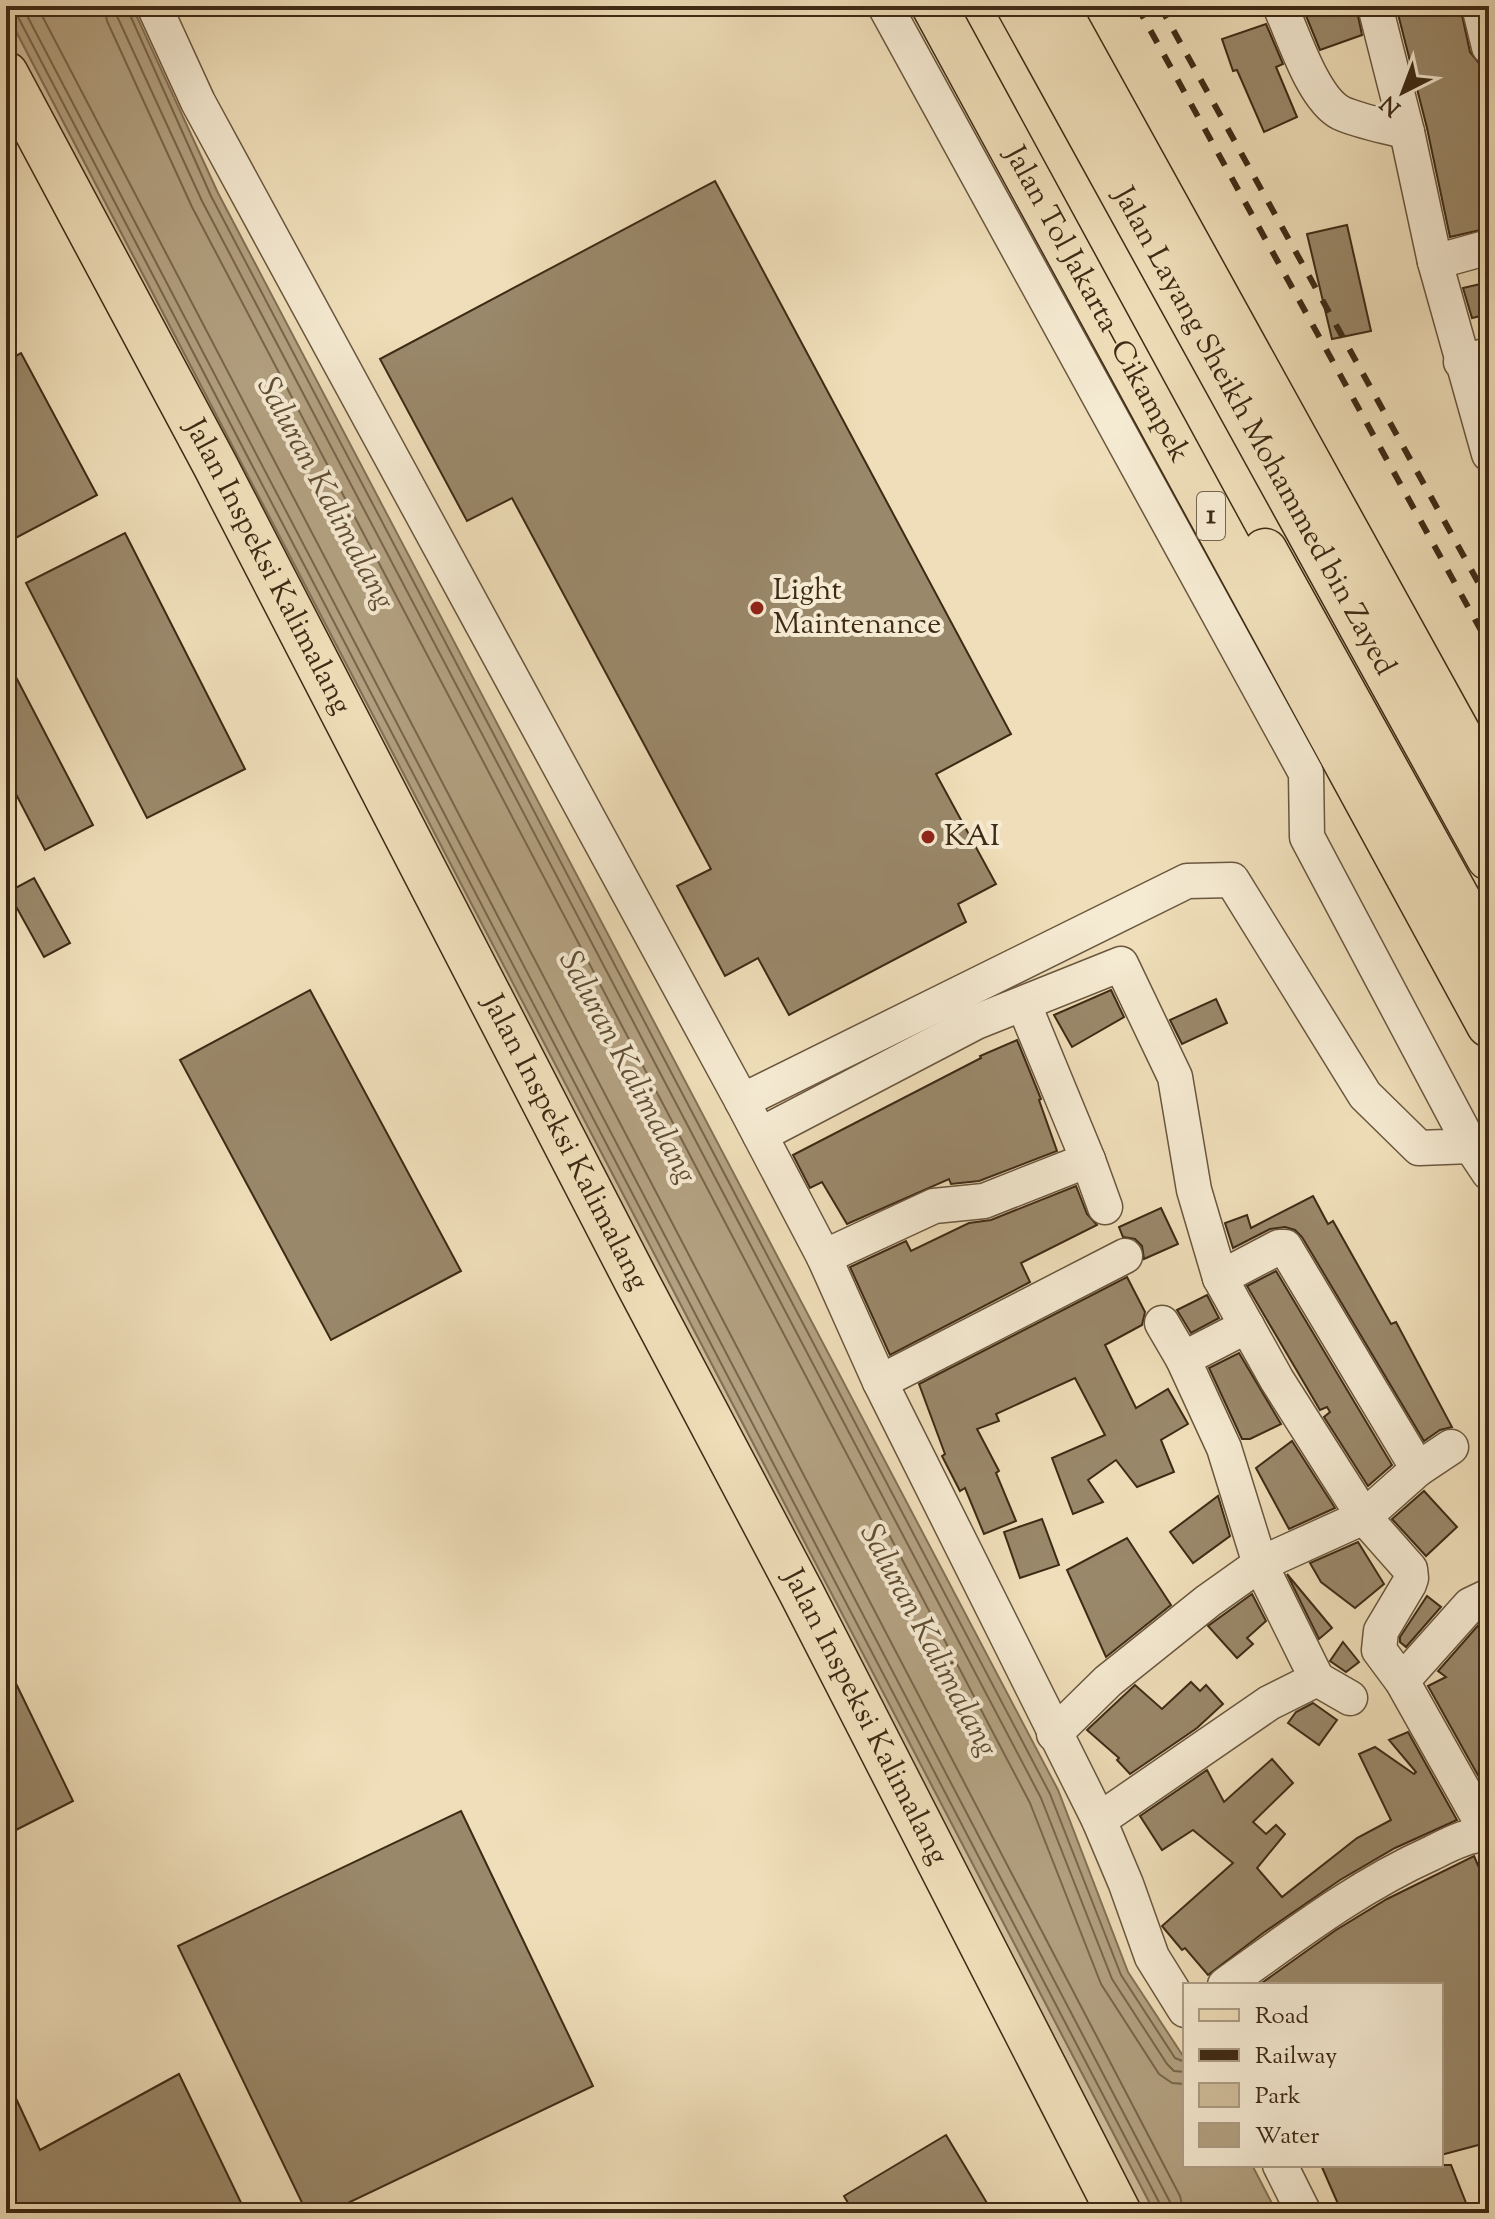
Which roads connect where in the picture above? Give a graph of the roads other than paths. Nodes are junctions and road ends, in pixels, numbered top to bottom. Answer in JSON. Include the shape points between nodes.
{"nodes":[{"id":1,"x":154,"y":6,"type":"edge"},
{"id":2,"x":885,"y":6,"type":"edge"},
{"id":3,"x":934,"y":6,"type":"edge"},
{"id":4,"x":963,"y":6,"type":"edge"},
{"id":5,"x":1019,"y":6,"type":"edge"},
{"id":6,"x":1056,"y":6,"type":"edge"},
{"id":7,"x":1280,"y":6,"type":"edge"},
{"id":8,"x":1375,"y":6,"type":"edge"},
{"id":9,"x":1479,"y":6,"type":"edge"},
{"id":10,"x":1489,"y":47,"type":"edge"},
{"id":11,"x":6,"y":74,"type":"edge"},
{"id":12,"x":1407,"y":132,"type":"junction"},
{"id":13,"x":1489,"y":247,"type":"edge"},
{"id":14,"x":1435,"y":262,"type":"junction"},
{"id":15,"x":1475,"y":358,"type":"edge"},
{"id":16,"x":1489,"y":454,"type":"edge"},
{"id":17,"x":1489,"y":789,"type":"edge"},
{"id":18,"x":1489,"y":858,"type":"edge"},
{"id":19,"x":1489,"y":955,"type":"edge"},
{"id":20,"x":1024,"y":1005,"type":"junction"},
{"id":21,"x":1489,"y":1025,"type":"edge"},
{"id":22,"x":742,"y":1101,"type":"junction"},
{"id":23,"x":760,"y":1135,"type":"junction"},
{"id":24,"x":1480,"y":1159,"type":"edge"},
{"id":25,"x":1088,"y":1160,"type":"junction"},
{"id":26,"x":1105,"y":1207,"type":"dead end"},
{"id":27,"x":1125,"y":1256,"type":"dead end"},
{"id":28,"x":824,"y":1257,"type":"junction"},
{"id":29,"x":1220,"y":1278,"type":"junction"},
{"id":30,"x":1162,"y":1323,"type":"dead end"},
{"id":31,"x":1247,"y":1326,"type":"junction"},
{"id":32,"x":1183,"y":1359,"type":"junction"},
{"id":33,"x":880,"y":1382,"type":"junction"},
{"id":34,"x":1451,"y":1447,"type":"dead end"},
{"id":35,"x":1418,"y":1469,"type":"junction"},
{"id":36,"x":1364,"y":1517,"type":"junction"},
{"id":37,"x":1260,"y":1564,"type":"junction"},
{"id":38,"x":1489,"y":1596,"type":"edge"},
{"id":39,"x":1393,"y":1669,"type":"junction"},
{"id":40,"x":1317,"y":1679,"type":"junction"},
{"id":41,"x":1350,"y":1698,"type":"dead end"},
{"id":42,"x":1054,"y":1734,"type":"junction"},
{"id":43,"x":1099,"y":1820,"type":"junction"},
{"id":44,"x":1489,"y":1834,"type":"edge"},
{"id":45,"x":1228,"y":1983,"type":"edge"},
{"id":46,"x":1183,"y":2007,"type":"edge"},
{"id":47,"x":1281,"y":2167,"type":"edge"},
{"id":48,"x":1119,"y":2213,"type":"edge"},
{"id":49,"x":1304,"y":2213,"type":"edge"}],
"edges":[{"from":1,"to":22,"type":"street","via":[[198,102]]},
{"from":2,"to":24,"type":"street","via":[[1306,773],[1307,837]]},
{"from":3,"to":21,"type":"main road","name":"Jalan Tol Jakarta–Cikampek","number":"1"},
{"from":4,"to":19,"type":"main road","name":"Jalan Layang Sheikh Mohammed bin Zayed","number":"1"},
{"from":5,"to":18,"type":"main road","name":"Jalan Layang Sheikh Mohammed bin Zayed"},
{"from":6,"to":17,"type":"main road"},
{"from":7,"to":12,"type":"street","via":[[1328,102],[1340,112]]},
{"from":8,"to":12,"type":"street"},
{"from":9,"to":10,"type":"street"},
{"from":11,"to":48,"type":"main road","name":"Jalan Inspeksi Kalimalang","via":[[222,478]]},
{"from":12,"to":14,"type":"street"},
{"from":13,"to":14,"type":"street"},
{"from":14,"to":15,"type":"street"},
{"from":15,"to":16,"type":"street"},
{"from":20,"to":23,"type":"street","via":[[976,1022]]},
{"from":20,"to":25,"type":"street"},
{"from":20,"to":29,"type":"street","via":[[1121,964],[1175,1077],[1194,1190]]},
{"from":22,"to":23,"type":"street"},
{"from":22,"to":24,"type":"street","via":[[1187,881],[1232,880],[1365,1095],[1419,1148]]},
{"from":23,"to":28,"type":"street"},
{"from":25,"to":26,"type":"street"},
{"from":25,"to":28,"type":"street","via":[[984,1201],[934,1206]]},
{"from":27,"to":33,"type":"street"},
{"from":28,"to":33,"type":"street"},
{"from":29,"to":31,"type":"street"},
{"from":29,"to":35,"type":"street","via":[[1285,1247]]},
{"from":30,"to":32,"type":"street"},
{"from":31,"to":32,"type":"street"},
{"from":31,"to":36,"type":"street"},
{"from":32,"to":37,"type":"street","via":[[1224,1448]]},
{"from":33,"to":42,"type":"street"},
{"from":34,"to":35,"type":"street"},
{"from":35,"to":36,"type":"street"},
{"from":36,"to":37,"type":"street"},
{"from":36,"to":39,"type":"street","via":[[1410,1569],[1411,1578],[1381,1631]]},
{"from":37,"to":40,"type":"street"},
{"from":37,"to":42,"type":"street","via":[[1108,1681]]},
{"from":38,"to":39,"type":"street","via":[[1470,1605]]},
{"from":39,"to":44,"type":"street"},
{"from":40,"to":41,"type":"street"},
{"from":40,"to":43,"type":"street","via":[[1269,1703]]},
{"from":42,"to":43,"type":"street"},
{"from":43,"to":46,"type":"street","via":[[1152,1957]]},
{"from":44,"to":45,"type":"street","via":[[1446,1846],[1362,1888]]},
{"from":47,"to":49,"type":"street"}]}
